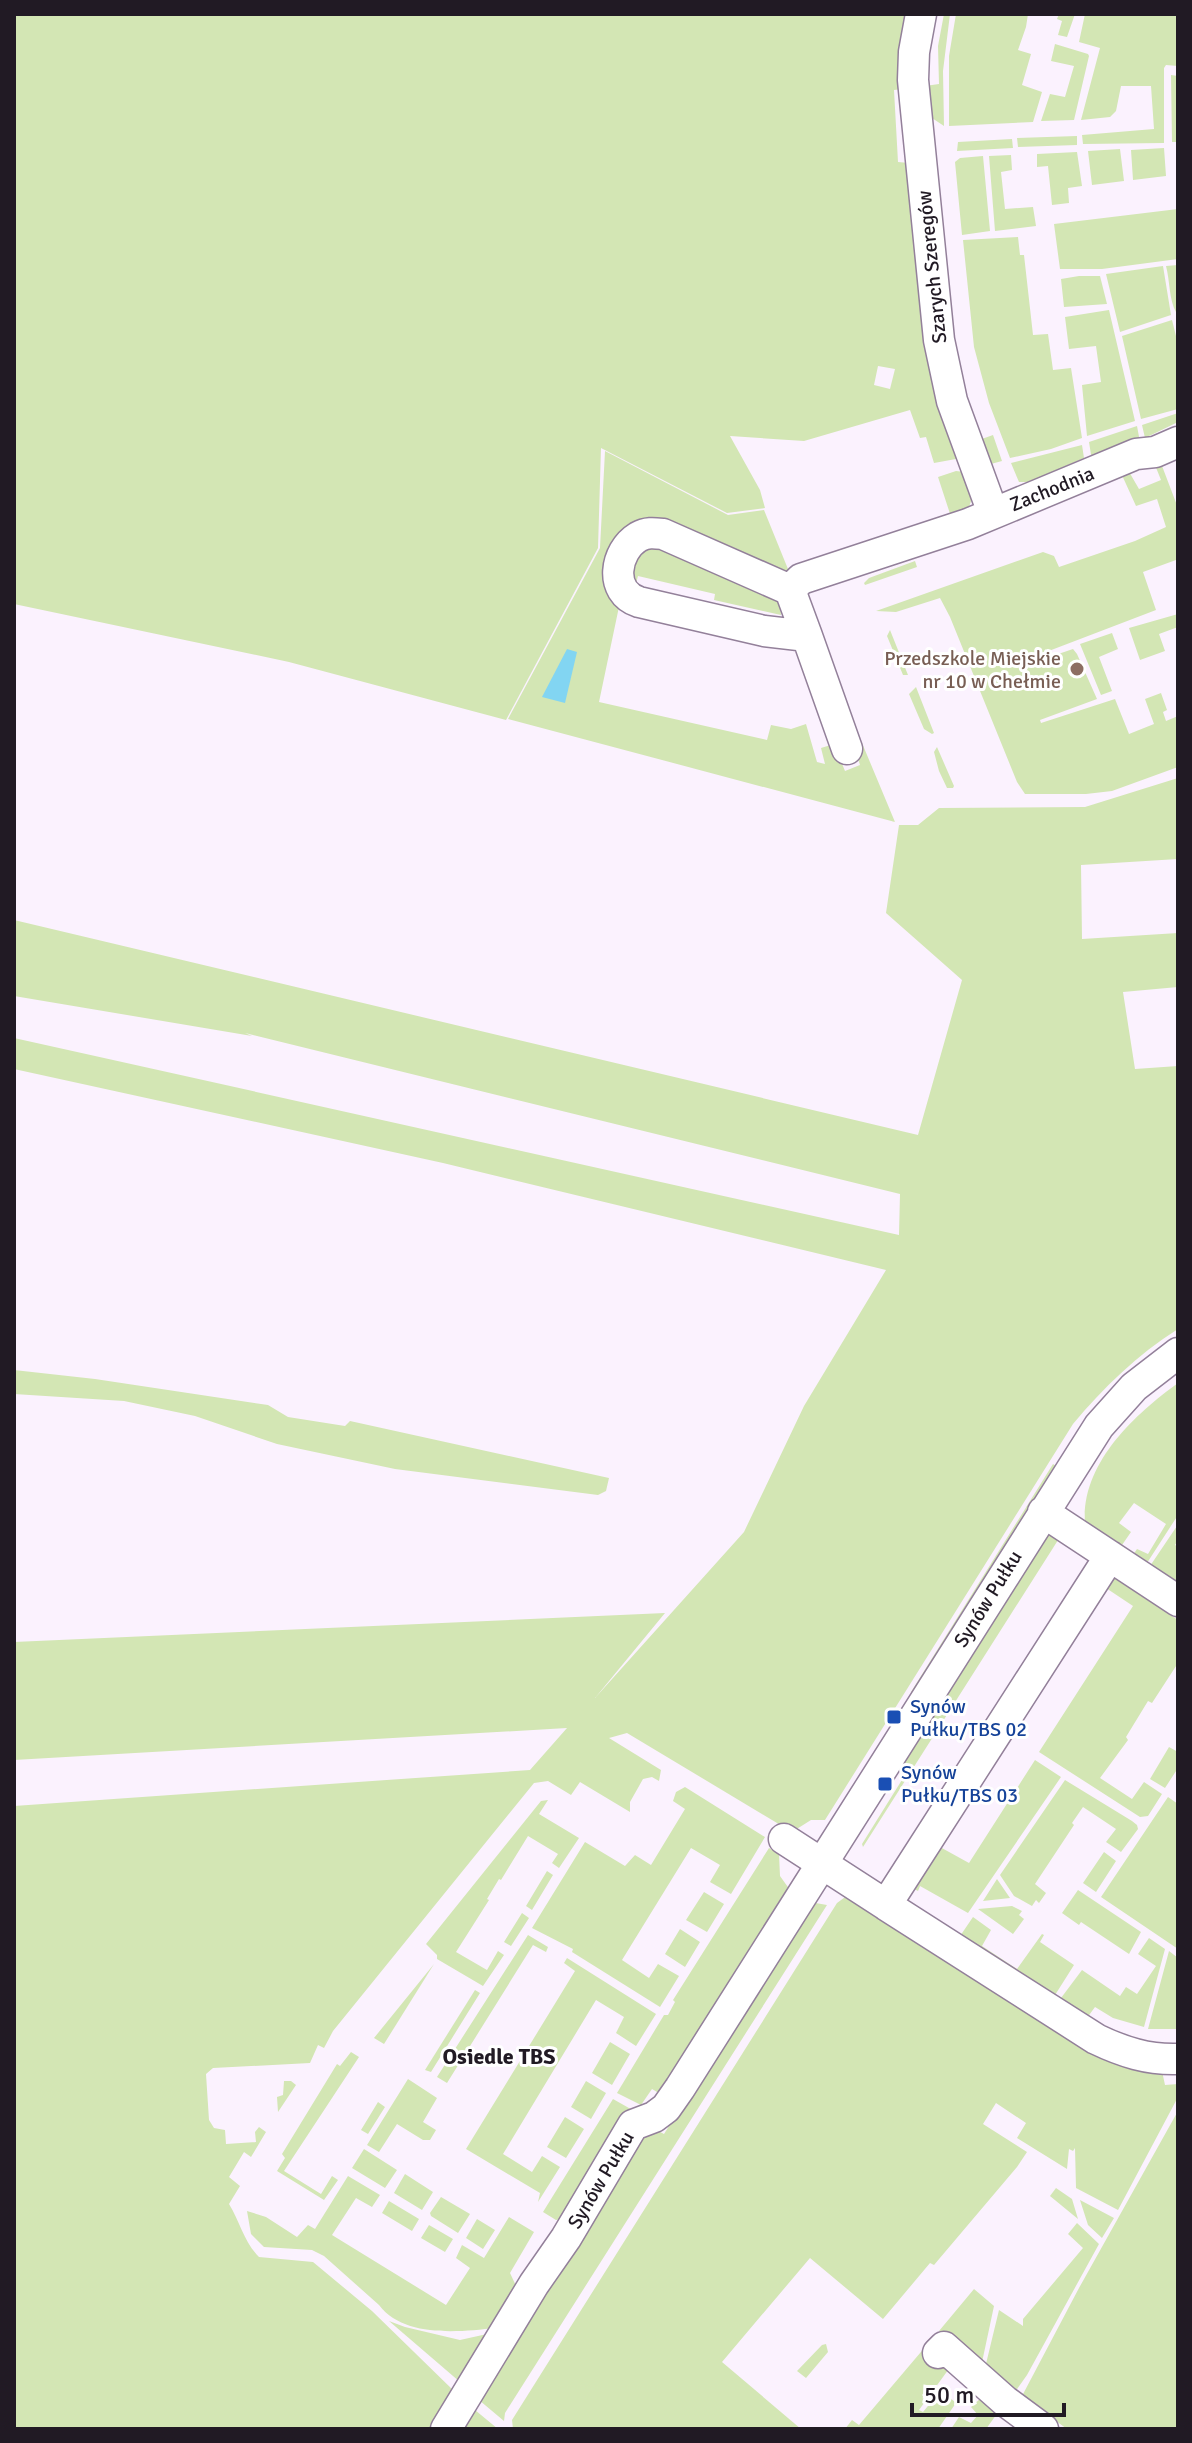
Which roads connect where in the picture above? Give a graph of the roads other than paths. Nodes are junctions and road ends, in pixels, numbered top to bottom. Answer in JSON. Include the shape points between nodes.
{"nodes":[{"id":1,"x":921,"y":14,"type":"edge"},
{"id":2,"x":1178,"y":426,"type":"edge"},
{"id":3,"x":1178,"y":442,"type":"edge"},
{"id":4,"x":1136,"y":454,"type":"junction"},
{"id":5,"x":981,"y":518,"type":"junction"},
{"id":6,"x":790,"y":590,"type":"junction"},
{"id":7,"x":807,"y":636,"type":"junction"},
{"id":8,"x":847,"y":749,"type":"dead end"},
{"id":9,"x":1178,"y":1353,"type":"edge"},
{"id":10,"x":1043,"y":1512,"type":"junction"},
{"id":11,"x":1110,"y":1556,"type":"junction"},
{"id":12,"x":1178,"y":1601,"type":"edge"},
{"id":13,"x":784,"y":1839,"type":"dead end"},
{"id":14,"x":822,"y":1864,"type":"junction"},
{"id":15,"x":886,"y":1905,"type":"junction"},
{"id":16,"x":1178,"y":2059,"type":"edge"},
{"id":17,"x":938,"y":2353,"type":"dead end"},
{"id":18,"x":1030,"y":2425,"type":"edge"},
{"id":19,"x":446,"y":2429,"type":"edge"}],
"edges":[{"from":1,"to":5,"type":"street","name":"Szarych Szeregów","via":[[913,80],[939,340]]},
{"from":2,"to":4,"type":"street","name":"Zachodnia"},
{"from":3,"to":4,"type":"street","name":"Zachodnia"},
{"from":4,"to":5,"type":"street","name":"Zachodnia"},
{"from":5,"to":6,"type":"street","name":"Zachodnia","via":[[801,579]]},
{"from":6,"to":7,"type":"street"},
{"from":6,"to":7,"type":"street","via":[[663,534],[648,533],[628,549],[617,580],[629,599],[639,602]]},
{"from":7,"to":8,"type":"street"},
{"from":9,"to":10,"type":"street","name":"Synów Pułku","via":[[1134,1387],[1099,1426]]},
{"from":10,"to":11,"type":"street"},
{"from":10,"to":14,"type":"street","name":"Synów Pułku"},
{"from":11,"to":12,"type":"street"},
{"from":11,"to":15,"type":"street"},
{"from":13,"to":14,"type":"street"},
{"from":14,"to":15,"type":"street"},
{"from":14,"to":19,"type":"street","name":"Synów Pułku","via":[[673,2098],[654,2117],[633,2125]]},
{"from":15,"to":16,"type":"street","via":[[1087,2035],[1129,2053]]},
{"from":17,"to":18,"type":"street","via":[[944,2347]]}]}
